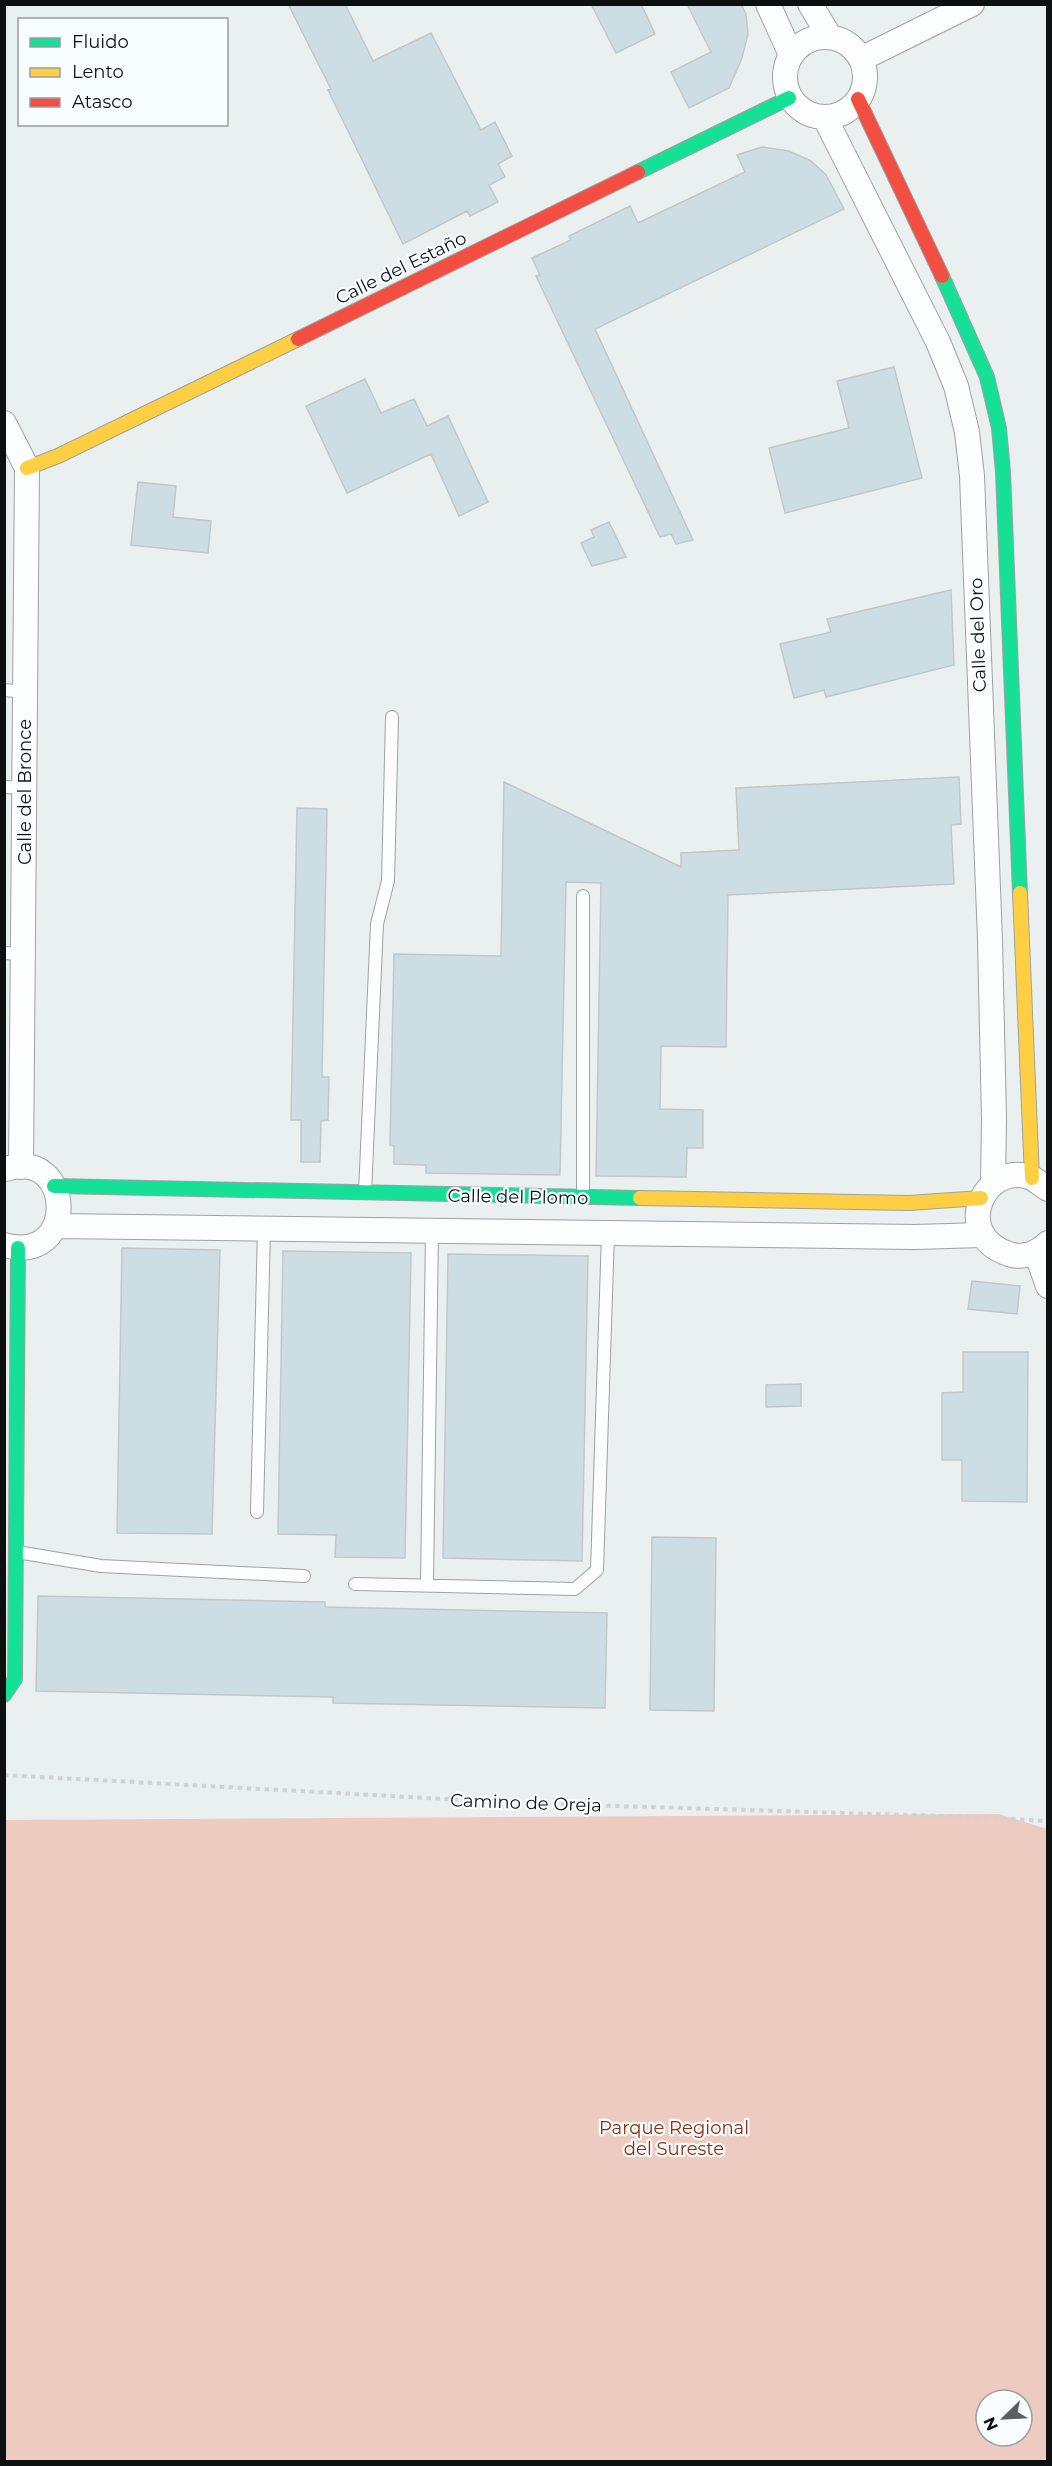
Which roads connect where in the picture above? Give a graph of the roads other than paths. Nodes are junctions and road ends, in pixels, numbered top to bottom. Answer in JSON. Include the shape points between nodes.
{"nodes":[{"id":1,"x":768,"y":4,"type":"edge"},
{"id":2,"x":810,"y":4,"type":"edge"},
{"id":3,"x":972,"y":4,"type":"edge"},
{"id":4,"x":830,"y":37,"type":"junction"},
{"id":5,"x":791,"y":55,"type":"junction"},
{"id":6,"x":861,"y":59,"type":"junction"},
{"id":7,"x":789,"y":98,"type":"junction"},
{"id":8,"x":858,"y":99,"type":"junction"},
{"id":9,"x":825,"y":118,"type":"junction"},
{"id":10,"x":4,"y":423,"type":"edge"},
{"id":11,"x":27,"y":468,"type":"junction"},
{"id":12,"x":15,"y":691,"type":"edge"},
{"id":13,"x":393,"y":717,"type":"dead end"},
{"id":14,"x":15,"y":788,"type":"edge"},
{"id":15,"x":583,"y":896,"type":"dead end"},
{"id":16,"x":14,"y":954,"type":"edge"},
{"id":17,"x":13,"y":1168,"type":"edge"},
{"id":18,"x":1040,"y":1184,"type":"edge"},
{"id":19,"x":54,"y":1186,"type":"junction"},
{"id":20,"x":987,"y":1191,"type":"junction"},
{"id":21,"x":365,"y":1194,"type":"junction"},
{"id":22,"x":583,"y":1198,"type":"junction"},
{"id":23,"x":56,"y":1226,"type":"junction"},
{"id":24,"x":264,"y":1228,"type":"junction"},
{"id":25,"x":432,"y":1231,"type":"junction"},
{"id":26,"x":608,"y":1233,"type":"junction"},
{"id":27,"x":982,"y":1235,"type":"junction"},
{"id":28,"x":11,"y":1246,"type":"edge"},
{"id":29,"x":1042,"y":1248,"type":"edge"},
{"id":30,"x":1047,"y":1286,"type":"edge"},
{"id":31,"x":257,"y":1512,"type":"dead end"},
{"id":32,"x":16,"y":1552,"type":"junction"},
{"id":33,"x":304,"y":1576,"type":"dead end"},
{"id":34,"x":355,"y":1584,"type":"dead end"},
{"id":35,"x":427,"y":1584,"type":"junction"},
{"id":36,"x":4,"y":1695,"type":"edge"}],
"edges":[{"from":1,"to":5,"type":"street"},
{"from":2,"to":4,"type":"street"},
{"from":3,"to":6,"type":"street"},
{"from":4,"to":5,"type":"street","via":[[808,40]]},
{"from":4,"to":6,"type":"street","via":[[848,44]]},
{"from":5,"to":7,"type":"street","via":[[784,76]]},
{"from":6,"to":8,"type":"street","via":[[865,80]]},
{"from":7,"to":9,"type":"street","via":[[805,112]]},
{"from":7,"to":11,"type":"street","name":"Calle del Estaño"},
{"from":8,"to":9,"type":"street","via":[[844,113]]},
{"from":8,"to":18,"type":"street","via":[[968,330],[987,377],[999,428],[1028,1119]]},
{"from":9,"to":20,"type":"street","name":"Calle del Oro","via":[[938,342],[956,386],[967,432],[972,476],[990,940],[994,1119]]},
{"from":10,"to":11,"type":"street","name":"Calle del Bronce"},
{"from":11,"to":12,"type":"street","name":"Calle del Bronce"},
{"from":12,"to":14,"type":"street","name":"Calle del Bronce"},
{"from":13,"to":21,"type":"lane","via":[[388,881],[378,924]]},
{"from":14,"to":16,"type":"street","name":"Calle del Bronce"},
{"from":15,"to":22,"type":"lane"},
{"from":16,"to":17,"type":"street","name":"Calle del Bronce"},
{"from":17,"to":19,"type":"street","via":[[34,1169]]},
{"from":18,"to":20,"type":"street","via":[[1018,1176],[1005,1178]]},
{"from":19,"to":21,"type":"street","name":"Calle del Plomo"},
{"from":19,"to":23,"type":"street","via":[[60,1213]]},
{"from":20,"to":22,"type":"street","name":"Calle del Plomo","via":[[909,1203]]},
{"from":20,"to":27,"type":"street","name":"Calle del Oro","via":[[978,1210]]},
{"from":21,"to":22,"type":"street","name":"Calle del Plomo"},
{"from":23,"to":24,"type":"street","name":"Calle del Plomo"},
{"from":23,"to":28,"type":"street","via":[[33,1245]]},
{"from":24,"to":25,"type":"street","name":"Calle del Plomo"},
{"from":24,"to":31,"type":"lane"},
{"from":25,"to":26,"type":"street","name":"Calle del Plomo"},
{"from":25,"to":35,"type":"lane"},
{"from":26,"to":27,"type":"street","name":"Calle del Plomo"},
{"from":26,"to":35,"type":"lane","via":[[597,1570],[575,1588]]},
{"from":27,"to":29,"type":"street","via":[[996,1250],[1016,1256]]},
{"from":28,"to":32,"type":"street"},
{"from":29,"to":30,"type":"street"},
{"from":32,"to":33,"type":"lane","via":[[101,1566]]},
{"from":32,"to":36,"type":"street","via":[[15,1679]]},
{"from":34,"to":35,"type":"lane"}]}
